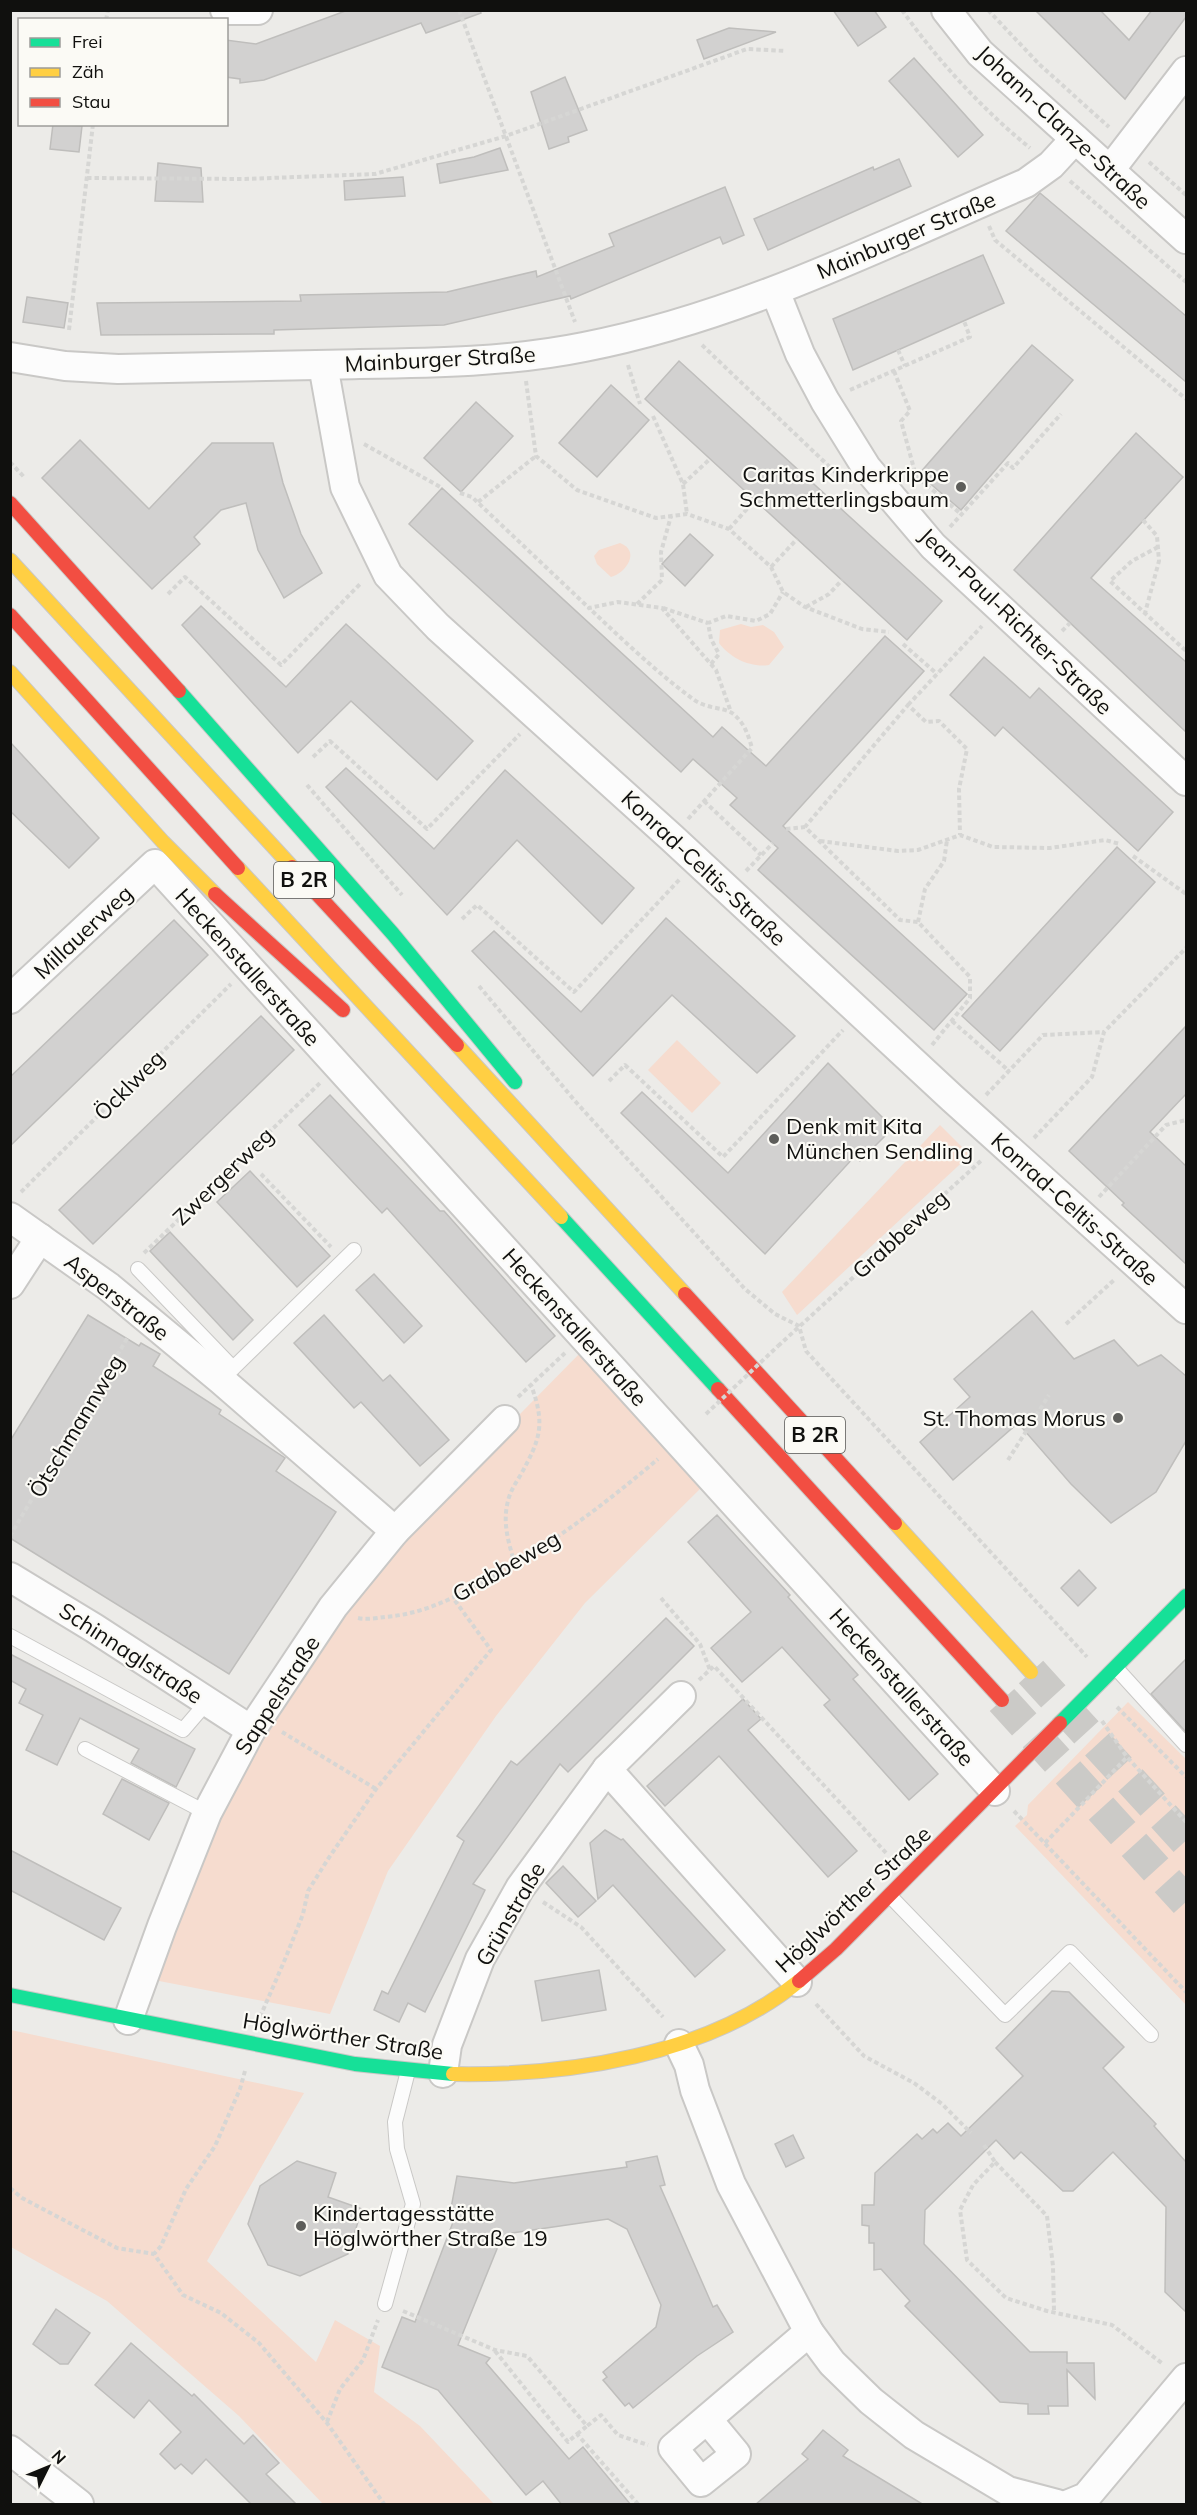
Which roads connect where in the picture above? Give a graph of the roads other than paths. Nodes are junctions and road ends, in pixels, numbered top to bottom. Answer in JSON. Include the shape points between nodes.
{"nodes":[{"id":1,"x":225,"y":10,"type":"edge"},
{"id":2,"x":258,"y":10,"type":"edge"},
{"id":3,"x":946,"y":10,"type":"edge"},
{"id":4,"x":1186,"y":71,"type":"edge"},
{"id":5,"x":1075,"y":139,"type":"junction"},
{"id":6,"x":1110,"y":170,"type":"junction"},
{"id":7,"x":1186,"y":239,"type":"edge"},
{"id":8,"x":775,"y":291,"type":"junction"},
{"id":9,"x":10,"y":357,"type":"edge"},
{"id":10,"x":323,"y":365,"type":"junction"},
{"id":11,"x":10,"y":503,"type":"edge"},
{"id":12,"x":10,"y":560,"type":"edge"},
{"id":13,"x":10,"y":615,"type":"edge"},
{"id":14,"x":10,"y":672,"type":"edge"},
{"id":15,"x":1186,"y":781,"type":"edge"},
{"id":16,"x":155,"y":864,"type":"joint"},
{"id":17,"x":10,"y":999,"type":"edge"},
{"id":18,"x":415,"y":1059,"type":"junction"},
{"id":19,"x":599,"y":1198,"type":"junction"},
{"id":20,"x":13,"y":1207,"type":"edge"},
{"id":21,"x":40,"y":1238,"type":"junction"},
{"id":22,"x":354,"y":1250,"type":"dead end"},
{"id":23,"x":138,"y":1269,"type":"dead end"},
{"id":24,"x":10,"y":1284,"type":"edge"},
{"id":25,"x":1186,"y":1309,"type":"edge"},
{"id":26,"x":227,"y":1374,"type":"junction"},
{"id":27,"x":505,"y":1420,"type":"road end"},
{"id":28,"x":395,"y":1531,"type":"junction"},
{"id":29,"x":13,"y":1584,"type":"edge"},
{"id":30,"x":1186,"y":1596,"type":"edge"},
{"id":31,"x":10,"y":1636,"type":"edge"},
{"id":32,"x":1116,"y":1668,"type":"junction"},
{"id":33,"x":1030,"y":1672,"type":"tunnel mouth"},
{"id":34,"x":681,"y":1696,"type":"road end"},
{"id":35,"x":1002,"y":1700,"type":"tunnel mouth"},
{"id":36,"x":207,"y":1702,"type":"junction"},
{"id":37,"x":255,"y":1724,"type":"junction"},
{"id":38,"x":1186,"y":1744,"type":"edge"},
{"id":39,"x":85,"y":1749,"type":"dead end"},
{"id":40,"x":607,"y":1769,"type":"junction"},
{"id":41,"x":1003,"y":1799,"type":"junction"},
{"id":42,"x":207,"y":1813,"type":"junction"},
{"id":43,"x":891,"y":1896,"type":"junction"},
{"id":44,"x":797,"y":1982,"type":"junction"},
{"id":45,"x":10,"y":1995,"type":"edge"},
{"id":46,"x":128,"y":2020,"type":"junction"},
{"id":47,"x":1150,"y":2035,"type":"dead end"},
{"id":48,"x":679,"y":2044,"type":"junction"},
{"id":49,"x":408,"y":2071,"type":"junction"},
{"id":50,"x":443,"y":2073,"type":"junction"},
{"id":51,"x":385,"y":2304,"type":"road end"},
{"id":52,"x":809,"y":2332,"type":"junction"},
{"id":53,"x":1185,"y":2380,"type":"edge"},
{"id":54,"x":707,"y":2419,"type":"junction"},
{"id":55,"x":10,"y":2450,"type":"edge"},
{"id":56,"x":79,"y":2505,"type":"edge"},
{"id":57,"x":1057,"y":2505,"type":"edge"},
{"id":58,"x":1069,"y":2505,"type":"edge"}],
"edges":[{"from":1,"to":2,"type":"street"},
{"from":3,"to":5,"type":"street","name":"Johann-Clanze-Straße","via":[[980,53]]},
{"from":4,"to":6,"type":"street"},
{"from":5,"to":6,"type":"street","name":"Johann-Clanze-Straße"},
{"from":5,"to":8,"type":"street","name":"Mainburger Straße","via":[[1040,175]]},
{"from":6,"to":7,"type":"street","name":"Johann-Clanze-Straße"},
{"from":8,"to":10,"type":"street","name":"Mainburger Straße","via":[[680,324],[585,347],[460,362]]},
{"from":8,"to":15,"type":"street","name":"Jean-Paul-Richter-Straße","via":[[800,354],[866,467],[933,546]]},
{"from":9,"to":10,"type":"street","name":"Mainburger Straße","via":[[118,369]]},
{"from":10,"to":25,"type":"street","name":"Konrad-Celtis-Straße","via":[[345,487],[388,575],[404,593]]},
{"from":11,"to":19,"type":"main road","via":[[443,990]]},
{"from":12,"to":19,"type":"main road","number":"B 2R"},
{"from":13,"to":18,"type":"main road","number":"B 2R"},
{"from":14,"to":18,"type":"main road","via":[[229,908],[356,1020]]},
{"from":16,"to":17,"type":"street","name":"Millauerweg"},
{"from":16,"to":41,"type":"street","name":"Heckenstallerstraße"},
{"from":18,"to":35,"type":"main road","number":"B 2R"},
{"from":19,"to":33,"type":"main road","number":"B 2R"},
{"from":20,"to":21,"type":"street","name":"Asperstraße"},
{"from":21,"to":24,"type":"street"},
{"from":21,"to":26,"type":"street","name":"Asperstraße","via":[[141,1316]]},
{"from":22,"to":26,"type":"lane"},
{"from":23,"to":26,"type":"lane"},
{"from":26,"to":28,"type":"street","name":"Asperstraße"},
{"from":27,"to":28,"type":"street","name":"Sappelstraße"},
{"from":28,"to":37,"type":"street","name":"Sappelstraße","via":[[333,1607]]},
{"from":29,"to":36,"type":"street","name":"Schinnaglstraße"},
{"from":30,"to":32,"type":"main road","name":"Höglwörther Straße"},
{"from":31,"to":36,"type":"lane","via":[[183,1730]]},
{"from":32,"to":38,"type":"lane"},
{"from":32,"to":41,"type":"main road","name":"Höglwörther Straße"},
{"from":34,"to":40,"type":"street","name":"Grünstraße"},
{"from":36,"to":37,"type":"street","name":"Schinnaglstraße"},
{"from":37,"to":42,"type":"street","name":"Sappelstraße"},
{"from":39,"to":42,"type":"lane"},
{"from":40,"to":44,"type":"street"},
{"from":40,"to":50,"type":"street","name":"Grünstraße","via":[[520,1888],[480,1959],[447,2045]]},
{"from":41,"to":43,"type":"main road","name":"Höglwörther Straße"},
{"from":42,"to":46,"type":"street","name":"Sappelstraße"},
{"from":43,"to":44,"type":"main road","name":"Höglwörther Straße"},
{"from":43,"to":47,"type":"lane","via":[[1005,2014],[1070,1952]]},
{"from":44,"to":48,"type":"main road","name":"Höglwörther Straße","via":[[770,2002]]},
{"from":45,"to":46,"type":"main road","name":"Höglwörther Straße"},
{"from":46,"to":49,"type":"main road","name":"Höglwörther Straße"},
{"from":48,"to":50,"type":"main road","name":"Höglwörther Straße","via":[[575,2069],[489,2076]]},
{"from":48,"to":52,"type":"street","via":[[731,2184]]},
{"from":49,"to":50,"type":"main road","name":"Höglwörther Straße"},
{"from":49,"to":51,"type":"lane","via":[[395,2122],[397,2149],[413,2204]]},
{"from":52,"to":54,"type":"street"},
{"from":52,"to":57,"type":"street","via":[[832,2363],[871,2401],[914,2434],[1008,2491]]},
{"from":53,"to":58,"type":"street","via":[[1086,2497]]},
{"from":54,"to":54,"type":"street","via":[[673,2448],[701,2482],[736,2454]]},
{"from":55,"to":56,"type":"street"}]}
